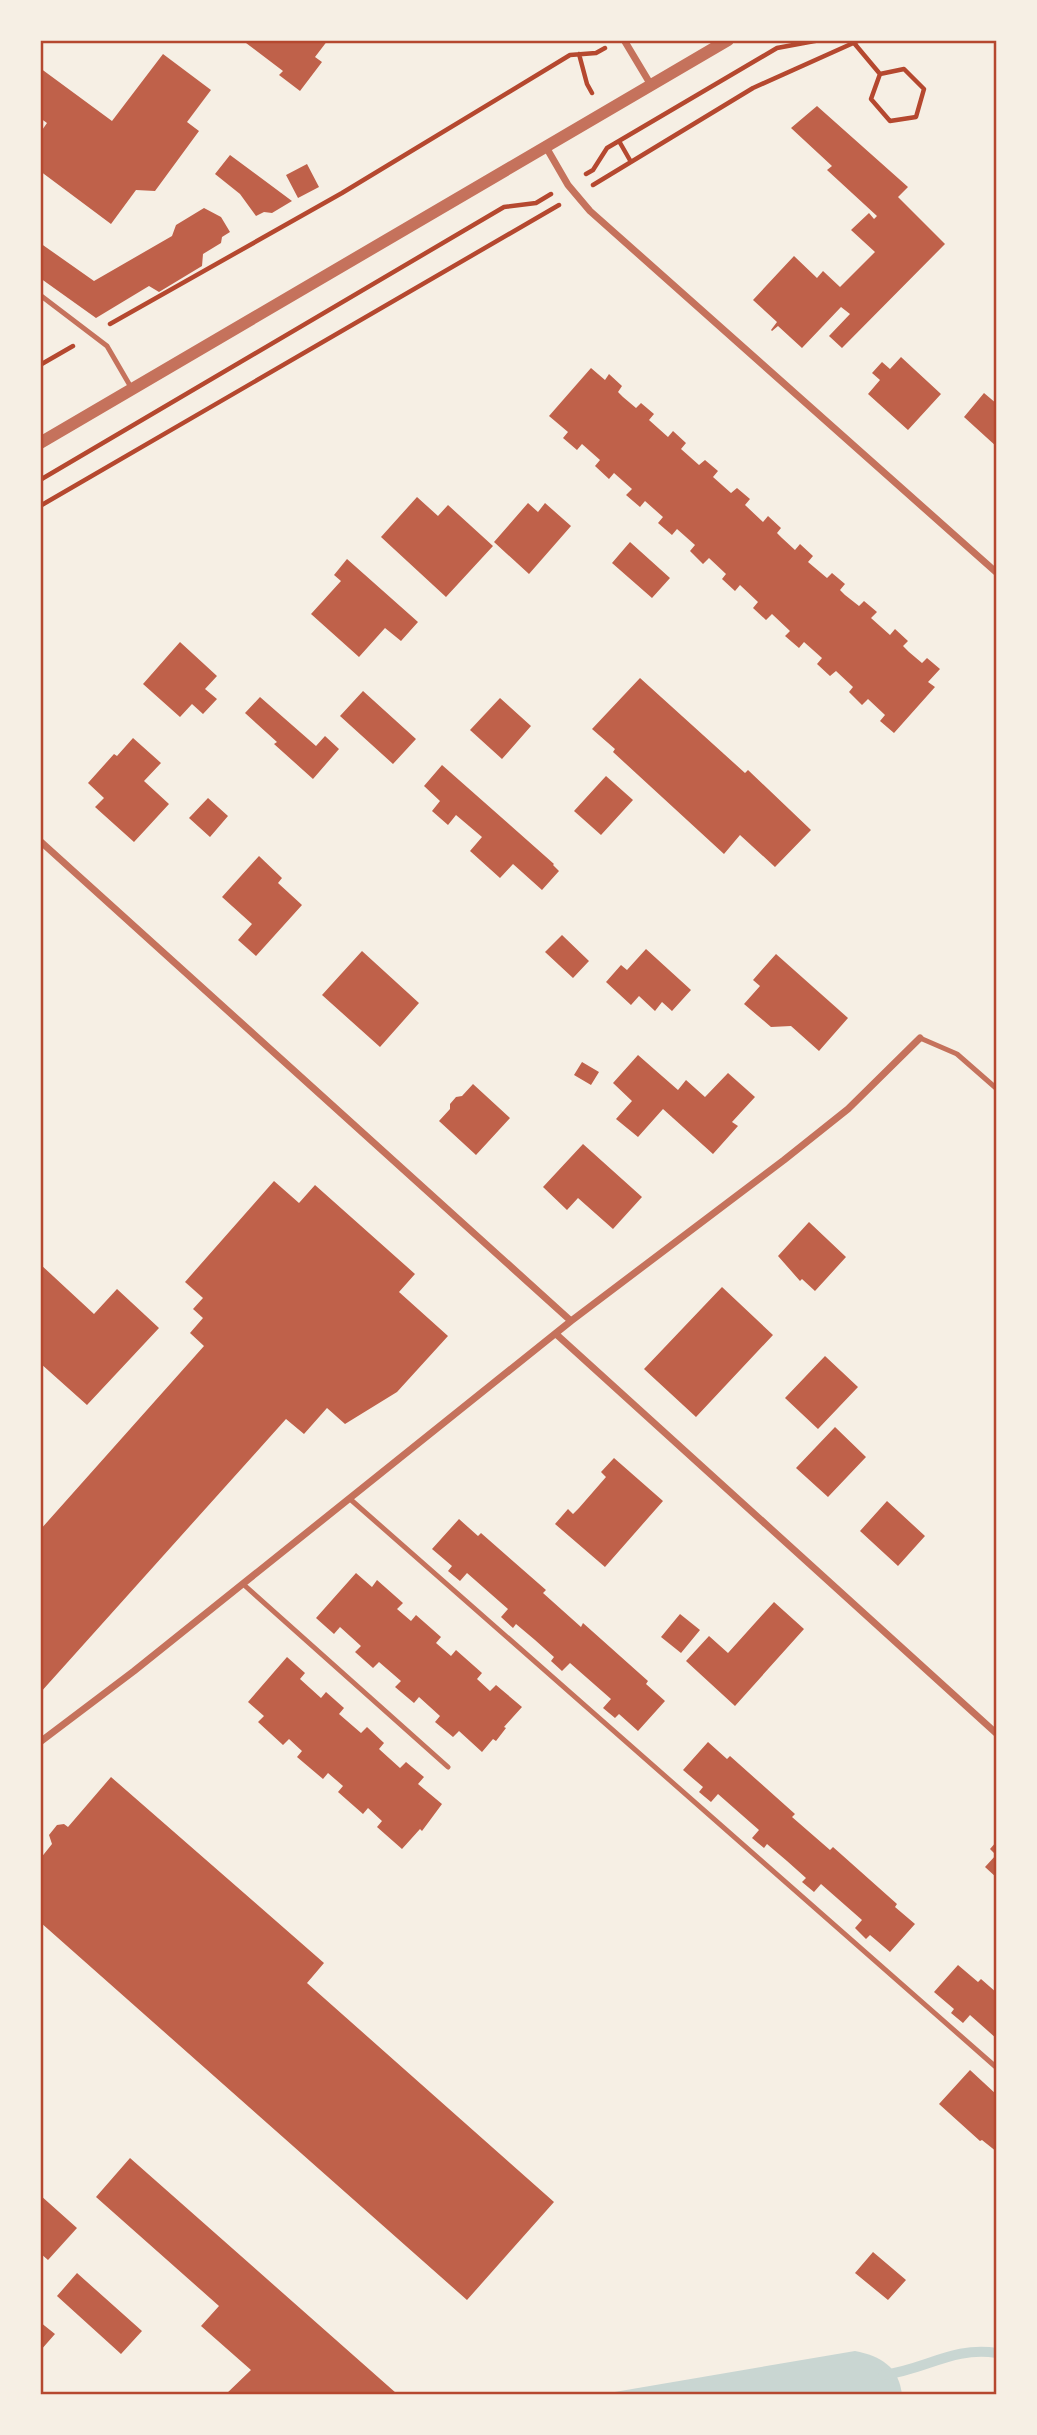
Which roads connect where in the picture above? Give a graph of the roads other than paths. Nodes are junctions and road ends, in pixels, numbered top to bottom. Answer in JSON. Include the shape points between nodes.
{"nodes":[{"id":1,"x":624,"y":40,"type":"edge"},
{"id":2,"x":728,"y":40,"type":"edge"},
{"id":3,"x":651,"y":85,"type":"junction"},
{"id":4,"x":546,"y":146,"type":"junction"},
{"id":5,"x":40,"y":295,"type":"edge"},
{"id":6,"x":132,"y":389,"type":"junction"},
{"id":7,"x":40,"y":443,"type":"edge"},
{"id":8,"x":997,"y":573,"type":"edge"},
{"id":9,"x":40,"y":841,"type":"edge"},
{"id":10,"x":920,"y":1038,"type":"joint"},
{"id":11,"x":997,"y":1089,"type":"edge"},
{"id":12,"x":571,"y":1321,"type":"junction"},
{"id":13,"x":556,"y":1334,"type":"junction"},
{"id":14,"x":350,"y":1499,"type":"junction"},
{"id":15,"x":243,"y":1584,"type":"junction"},
{"id":16,"x":997,"y":1734,"type":"edge"},
{"id":17,"x":40,"y":1742,"type":"edge"},
{"id":18,"x":447,"y":1767,"type":"dead end"},
{"id":19,"x":997,"y":2068,"type":"edge"}],
"edges":[{"from":1,"to":3,"type":"street"},
{"from":2,"to":3,"type":"street"},
{"from":3,"to":4,"type":"street"},
{"from":4,"to":6,"type":"street"},
{"from":4,"to":8,"type":"street","via":[[576,195],[600,219]]},
{"from":5,"to":6,"type":"lane","via":[[107,346]]},
{"from":6,"to":7,"type":"street"},
{"from":9,"to":12,"type":"street"},
{"from":10,"to":11,"type":"lane","via":[[957,1054]]},
{"from":10,"to":12,"type":"street","via":[[848,1109]]},
{"from":12,"to":13,"type":"street"},
{"from":13,"to":14,"type":"street"},
{"from":13,"to":16,"type":"street"},
{"from":14,"to":15,"type":"street"},
{"from":14,"to":19,"type":"lane"},
{"from":15,"to":17,"type":"street"},
{"from":15,"to":18,"type":"lane"}]}
